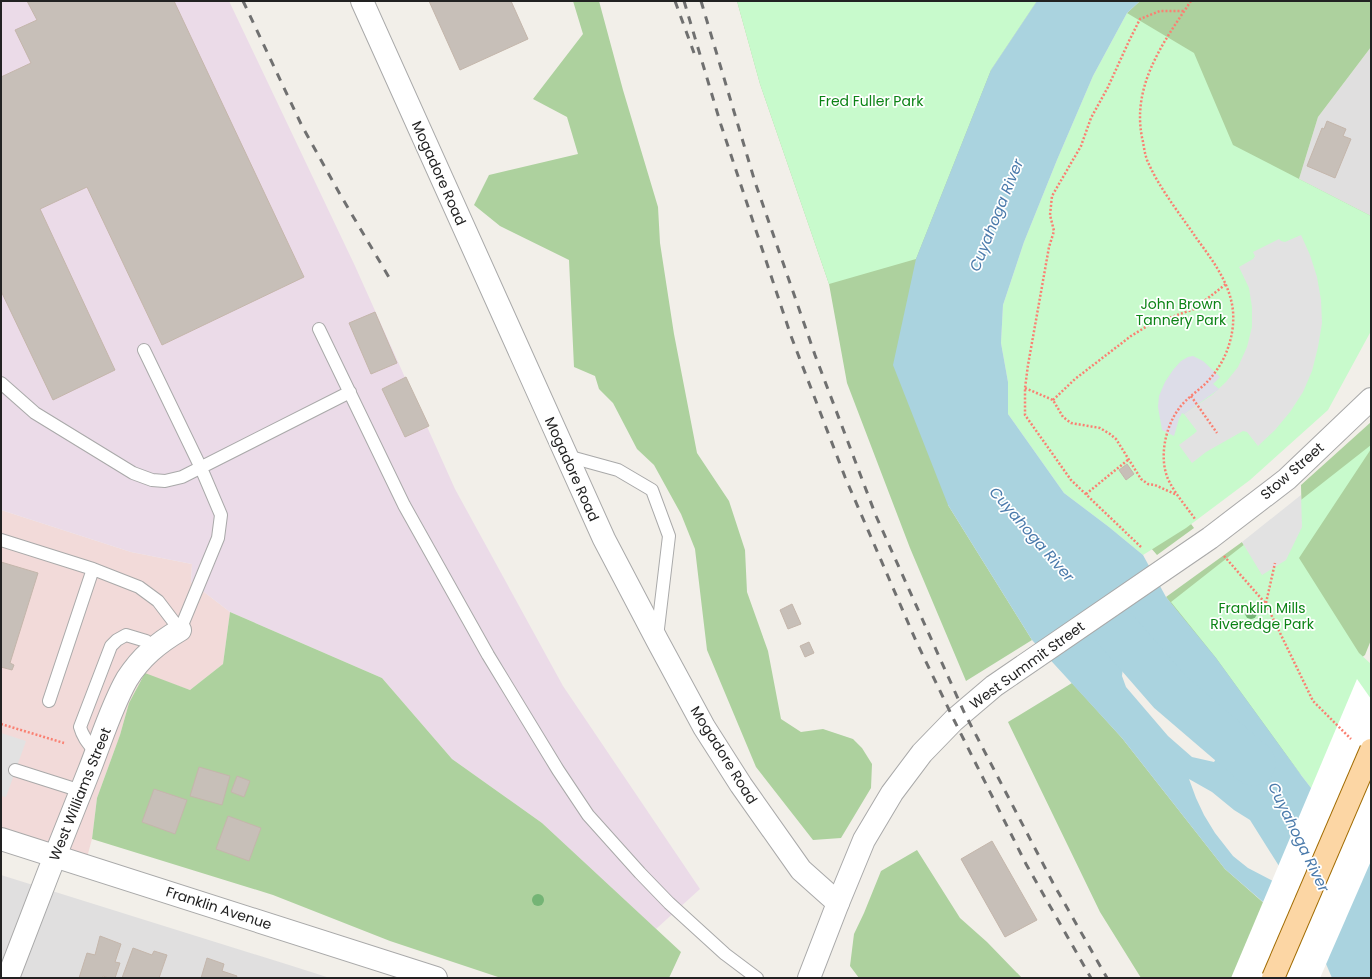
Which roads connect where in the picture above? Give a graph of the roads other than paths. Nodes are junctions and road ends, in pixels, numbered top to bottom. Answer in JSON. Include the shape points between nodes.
{"nodes":[{"id":1,"x":362,"y":1,"type":"edge"},
{"id":2,"x":319,"y":329,"type":"dead end"},
{"id":3,"x":144,"y":350,"type":"dead end"},
{"id":4,"x":1,"y":383,"type":"edge"},
{"id":5,"x":350,"y":392,"type":"junction"},
{"id":6,"x":1371,"y":399,"type":"edge"},
{"id":7,"x":566,"y":456,"type":"junction"},
{"id":8,"x":201,"y":468,"type":"junction"},
{"id":9,"x":1209,"y":538,"type":"joint"},
{"id":10,"x":1,"y":540,"type":"edge"},
{"id":11,"x":93,"y":569,"type":"junction"},
{"id":12,"x":180,"y":630,"type":"junction"},
{"id":13,"x":657,"y":640,"type":"junction"},
{"id":14,"x":153,"y":648,"type":"junction"},
{"id":15,"x":50,"y":700,"type":"dead end"},
{"id":16,"x":1363,"y":747,"type":"edge"},
{"id":17,"x":96,"y":753,"type":"junction"},
{"id":18,"x":16,"y":770,"type":"dead end"},
{"id":19,"x":81,"y":791,"type":"junction"},
{"id":20,"x":1,"y":839,"type":"edge"},
{"id":21,"x":55,"y":856,"type":"junction"},
{"id":22,"x":838,"y":903,"type":"junction"},
{"id":23,"x":8,"y":978,"type":"edge"},
{"id":24,"x":436,"y":978,"type":"edge"},
{"id":25,"x":757,"y":978,"type":"edge"},
{"id":26,"x":809,"y":978,"type":"edge"},
{"id":27,"x":1273,"y":978,"type":"edge"}],
"edges":[{"from":1,"to":7,"type":"street","name":"Mogadore Road"},
{"from":2,"to":5,"type":"lane"},
{"from":3,"to":8,"type":"lane"},
{"from":4,"to":8,"type":"lane","via":[[35,413],[133,473],[152,480],[165,481],[182,477]]},
{"from":5,"to":8,"type":"lane"},
{"from":5,"to":25,"type":"lane","via":[[404,505],[488,655],[588,815],[640,874],[674,907],[725,954]]},
{"from":6,"to":9,"type":"street","name":"Stow Street","via":[[1286,479]]},
{"from":7,"to":13,"type":"street","name":"Mogadore Road","via":[[604,539]]},
{"from":7,"to":13,"type":"lane","via":[[618,470],[652,490],[669,536]]},
{"from":8,"to":12,"type":"lane","via":[[221,515],[218,538]]},
{"from":9,"to":22,"type":"street","name":"West Summit Street","via":[[994,686],[954,720],[922,753],[892,793],[864,840]]},
{"from":10,"to":11,"type":"lane"},
{"from":11,"to":12,"type":"lane","via":[[126,581],[158,601]]},
{"from":11,"to":15,"type":"lane"},
{"from":12,"to":14,"type":"street","name":"West Williams Street"},
{"from":13,"to":22,"type":"street","name":"Mogadore Road","via":[[704,727],[741,785],[801,870]]},
{"from":14,"to":17,"type":"street","name":"West Williams Street","via":[[128,679]]},
{"from":14,"to":17,"type":"lane","via":[[146,641],[126,635],[111,646],[80,727],[82,735]]},
{"from":16,"to":27,"type":"main road","bridge":true},
{"from":17,"to":19,"type":"street","name":"West Williams Street"},
{"from":18,"to":19,"type":"lane"},
{"from":19,"to":21,"type":"street","name":"West Williams Street"},
{"from":20,"to":21,"type":"street","name":"Franklin Avenue"},
{"from":21,"to":23,"type":"street","name":"West Williams Street"},
{"from":21,"to":24,"type":"street","name":"Franklin Avenue"},
{"from":22,"to":26,"type":"street","name":"West Summit Street"}]}
